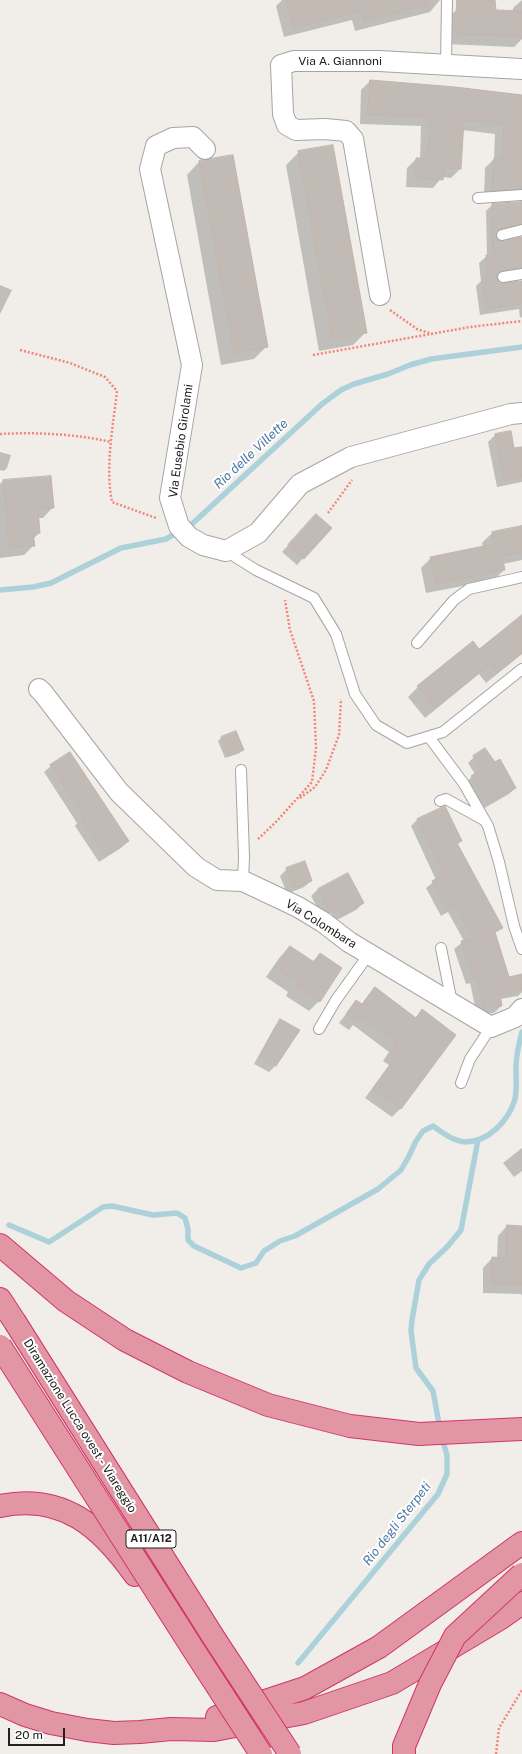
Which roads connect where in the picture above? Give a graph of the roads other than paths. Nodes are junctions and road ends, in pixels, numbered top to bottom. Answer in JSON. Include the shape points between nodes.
{"nodes":[{"id":1,"x":447,"y":0,"type":"edge"},
{"id":2,"x":446,"y":66,"type":"junction"},
{"id":3,"x":522,"y":69,"type":"edge"},
{"id":4,"x":205,"y":149,"type":"dead end"},
{"id":5,"x":522,"y":196,"type":"edge"},
{"id":6,"x":478,"y":198,"type":"dead end"},
{"id":7,"x":522,"y":230,"type":"edge"},
{"id":8,"x":502,"y":235,"type":"dead end"},
{"id":9,"x":522,"y":274,"type":"edge"},
{"id":10,"x":503,"y":277,"type":"dead end"},
{"id":11,"x":380,"y":295,"type":"road end"},
{"id":12,"x":522,"y":413,"type":"edge"},
{"id":13,"x":226,"y":551,"type":"junction"},
{"id":14,"x":522,"y":577,"type":"edge"},
{"id":15,"x":417,"y":643,"type":"dead end"},
{"id":16,"x":522,"y":669,"type":"edge"},
{"id":17,"x":38,"y":689,"type":"dead end"},
{"id":18,"x":429,"y":736,"type":"junction"},
{"id":19,"x":240,"y":770,"type":"dead end"},
{"id":20,"x":440,"y":801,"type":"dead end"},
{"id":21,"x":484,"y":820,"type":"junction"},
{"id":22,"x":243,"y":881,"type":"junction"},
{"id":23,"x":441,"y":948,"type":"dead end"},
{"id":24,"x":522,"y":949,"type":"edge"},
{"id":25,"x":369,"y":954,"type":"junction"},
{"id":26,"x":452,"y":1004,"type":"junction"},
{"id":27,"x":522,"y":1009,"type":"edge"},
{"id":28,"x":491,"y":1027,"type":"junction"},
{"id":29,"x":319,"y":1029,"type":"dead end"},
{"id":30,"x":462,"y":1083,"type":"dead end"},
{"id":31,"x":0,"y":1246,"type":"edge"},
{"id":32,"x":0,"y":1300,"type":"edge"},
{"id":33,"x":0,"y":1346,"type":"edge"},
{"id":34,"x":522,"y":1429,"type":"edge"},
{"id":35,"x":0,"y":1506,"type":"edge"},
{"id":36,"x":522,"y":1543,"type":"edge"},
{"id":37,"x":522,"y":1574,"type":"edge"},
{"id":38,"x":522,"y":1603,"type":"edge"},
{"id":39,"x":193,"y":1649,"type":"junction"},
{"id":40,"x":0,"y":1704,"type":"edge"},
{"id":41,"x":171,"y":1729,"type":"junction"},
{"id":42,"x":261,"y":1754,"type":"edge"},
{"id":43,"x":290,"y":1754,"type":"edge"},
{"id":44,"x":404,"y":1754,"type":"edge"}],
"edges":[{"from":1,"to":2,"type":"lane"},
{"from":2,"to":3,"type":"street","name":"Via A. Giannoni"},
{"from":2,"to":11,"type":"street","name":"Via A. Giannoni","via":[[379,61],[294,61],[281,65],[283,114],[287,125],[296,130],[346,131],[353,139]]},
{"from":4,"to":13,"type":"street","name":"Via Eusebio Girolami","via":[[193,137],[173,138],[156,146],[150,169],[192,365],[170,498],[184,532],[204,545]]},
{"from":5,"to":6,"type":"lane"},
{"from":7,"to":8,"type":"lane"},
{"from":9,"to":10,"type":"lane"},
{"from":12,"to":13,"type":"street","via":[[351,457],[300,484],[258,533]]},
{"from":13,"to":18,"type":"lane","via":[[256,570],[314,598],[336,634],[355,694],[376,725],[407,743]]},
{"from":14,"to":15,"type":"lane","via":[[469,589],[454,600]]},
{"from":16,"to":18,"type":"lane","via":[[443,732]]},
{"from":17,"to":22,"type":"street","name":"Via Colombara","via":[[119,792],[196,867],[217,880]]},
{"from":18,"to":21,"type":"lane","via":[[464,784]]},
{"from":19,"to":22,"type":"lane"},
{"from":20,"to":21,"type":"lane","via":[[446,799]]},
{"from":21,"to":24,"type":"lane","via":[[499,862]]},
{"from":22,"to":25,"type":"street","name":"Via Colombara","via":[[298,907]]},
{"from":23,"to":26,"type":"lane"},
{"from":25,"to":26,"type":"street","name":"Via Colombara"},
{"from":25,"to":29,"type":"lane"},
{"from":26,"to":28,"type":"street","name":"Via Colombara"},
{"from":27,"to":28,"type":"street","via":[[515,1017]]},
{"from":28,"to":30,"type":"lane","via":[[470,1059]]},
{"from":31,"to":34,"type":"highway","via":[[66,1301],[125,1340],[188,1372],[268,1405],[350,1426],[419,1434]]},
{"from":32,"to":43,"type":"highway","name":"Diramazione Lucca ovest - Viareggio","number":"A11/A12","bridge":true},
{"from":33,"to":39,"type":"highway","name":"Diramazione Lucca ovest - Viareggio","number":"A11/A12","bridge":true},
{"from":35,"to":39,"type":"highway","via":[[42,1504],[63,1510],[93,1528],[120,1554]]},
{"from":36,"to":41,"type":"highway","via":[[380,1647],[305,1688]]},
{"from":37,"to":44,"type":"highway","bridge":true,"via":[[455,1636],[430,1684],[404,1746]]},
{"from":38,"to":41,"type":"highway","via":[[392,1683],[304,1713],[214,1730]]},
{"from":39,"to":42,"type":"highway","name":"Diramazione Lucca ovest - Viareggio","number":"A11/A12","bridge":true},
{"from":40,"to":41,"type":"highway","via":[[51,1723],[87,1730],[114,1733]]}]}
